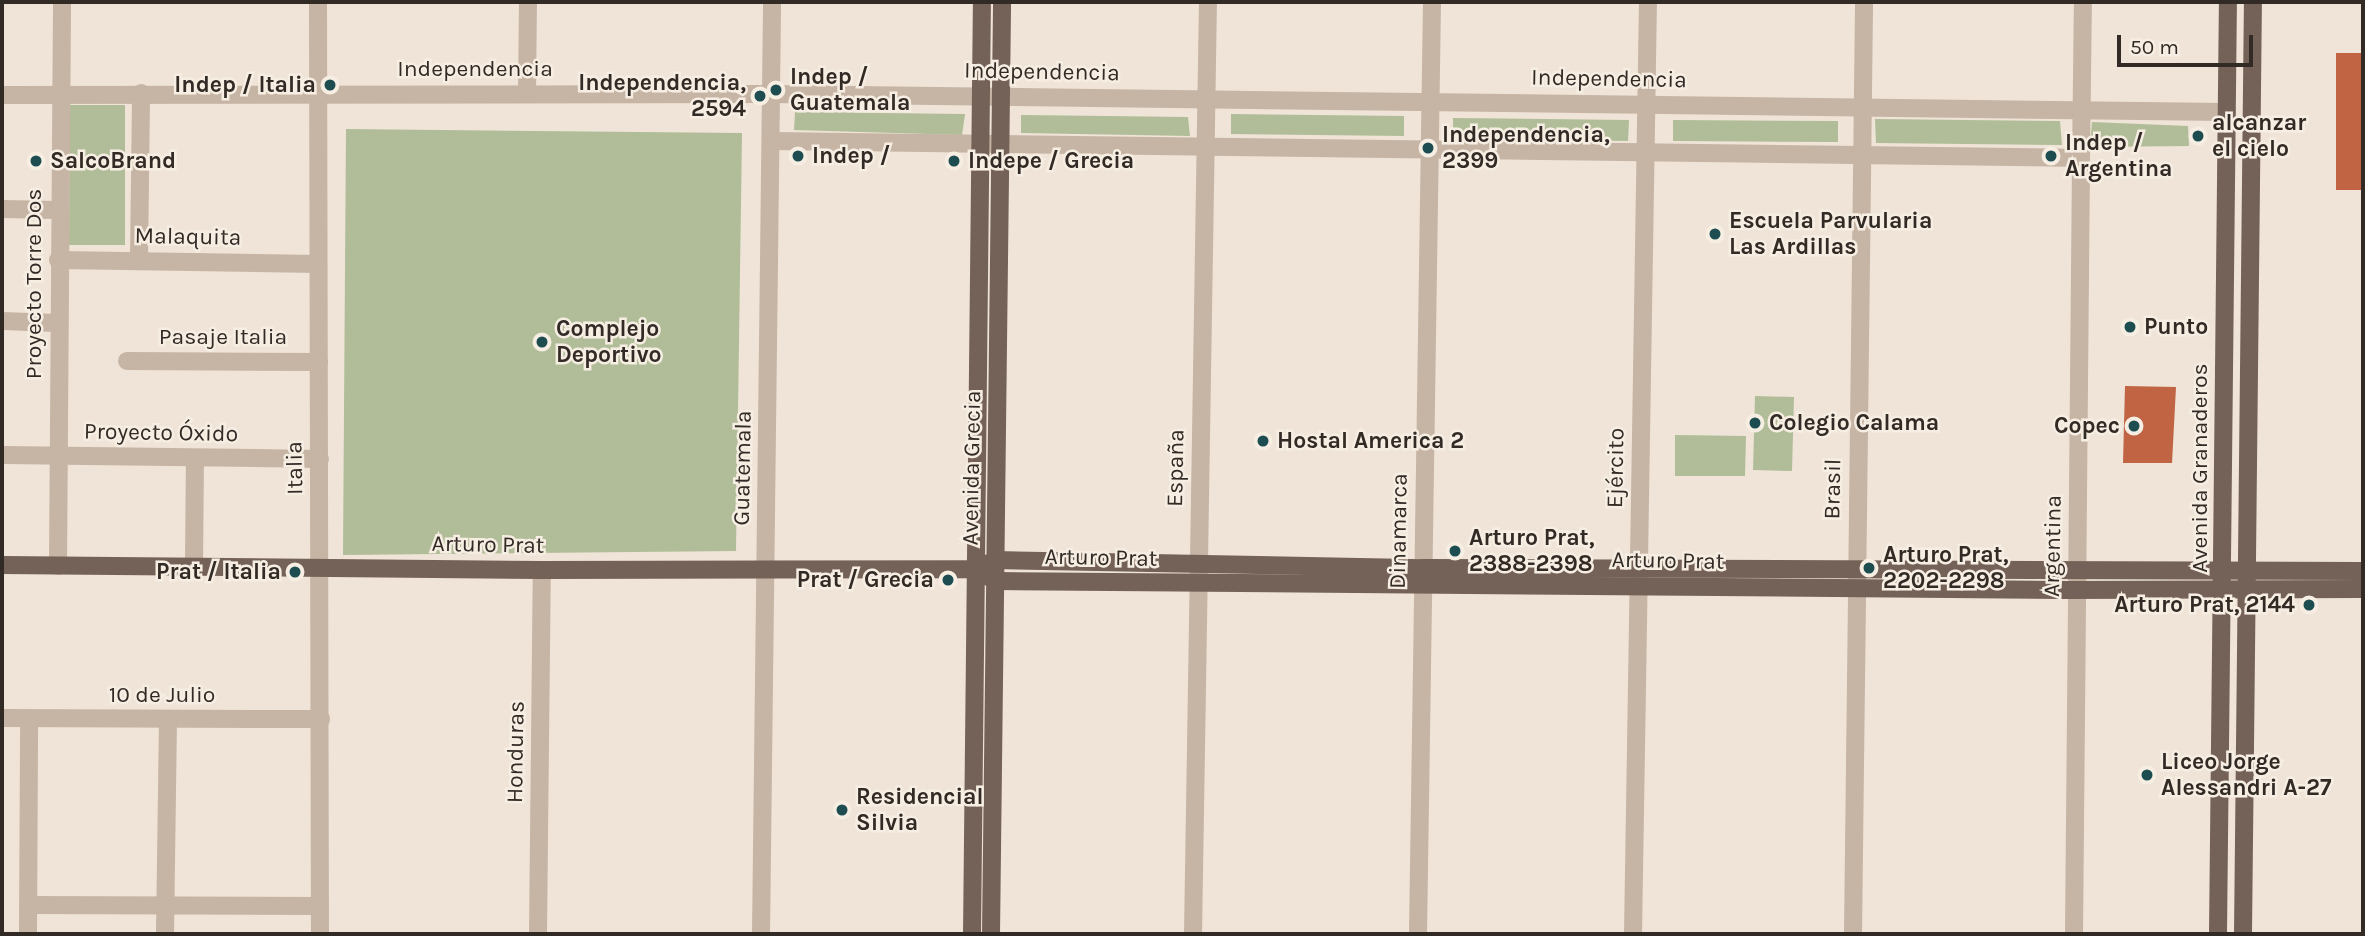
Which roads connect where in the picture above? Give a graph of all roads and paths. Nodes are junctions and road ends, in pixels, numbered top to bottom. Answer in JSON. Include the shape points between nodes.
{"nodes":[{"id":1,"x":61,"y":2,"type":"edge"},
{"id":2,"x":318,"y":2,"type":"edge"},
{"id":3,"x":528,"y":2,"type":"edge"},
{"id":4,"x":772,"y":2,"type":"edge"},
{"id":5,"x":982,"y":2,"type":"edge"},
{"id":6,"x":1002,"y":2,"type":"edge"},
{"id":7,"x":1208,"y":2,"type":"edge"},
{"id":8,"x":1432,"y":2,"type":"edge"},
{"id":9,"x":1648,"y":2,"type":"edge"},
{"id":10,"x":1864,"y":2,"type":"edge"},
{"id":11,"x":2083,"y":2,"type":"edge"},
{"id":12,"x":2228,"y":2,"type":"edge"},
{"id":13,"x":2253,"y":2,"type":"edge"},
{"id":14,"x":141,"y":93,"type":"junction"},
{"id":15,"x":527,"y":93,"type":"junction"},
{"id":16,"x":318,"y":94,"type":"junction"},
{"id":17,"x":771,"y":94,"type":"junction"},
{"id":18,"x":2,"y":95,"type":"edge"},
{"id":19,"x":60,"y":95,"type":"junction"},
{"id":20,"x":980,"y":96,"type":"junction"},
{"id":21,"x":1002,"y":96,"type":"junction"},
{"id":22,"x":1207,"y":98,"type":"junction"},
{"id":23,"x":1430,"y":101,"type":"junction"},
{"id":24,"x":1646,"y":104,"type":"junction"},
{"id":25,"x":1863,"y":107,"type":"junction"},
{"id":26,"x":2082,"y":110,"type":"junction"},
{"id":27,"x":2227,"y":112,"type":"junction"},
{"id":28,"x":771,"y":141,"type":"junction"},
{"id":29,"x":979,"y":144,"type":"junction"},
{"id":30,"x":1000,"y":145,"type":"junction"},
{"id":31,"x":1206,"y":146,"type":"junction"},
{"id":32,"x":1430,"y":148,"type":"junction"},
{"id":33,"x":1645,"y":152,"type":"junction"},
{"id":34,"x":1862,"y":154,"type":"junction"},
{"id":35,"x":2081,"y":158,"type":"junction"},
{"id":36,"x":2,"y":209,"type":"edge"},
{"id":37,"x":58,"y":210,"type":"junction"},
{"id":38,"x":58,"y":260,"type":"junction"},
{"id":39,"x":139,"y":261,"type":"junction"},
{"id":40,"x":318,"y":264,"type":"junction"},
{"id":41,"x":2,"y":321,"type":"edge"},
{"id":42,"x":57,"y":323,"type":"junction"},
{"id":43,"x":127,"y":361,"type":"dead end"},
{"id":44,"x":318,"y":362,"type":"junction"},
{"id":45,"x":2,"y":455,"type":"edge"},
{"id":46,"x":58,"y":456,"type":"junction"},
{"id":47,"x":195,"y":458,"type":"junction"},
{"id":48,"x":320,"y":459,"type":"junction"},
{"id":49,"x":996,"y":560,"type":"junction"},
{"id":50,"x":2,"y":565,"type":"edge"},
{"id":51,"x":58,"y":566,"type":"junction"},
{"id":52,"x":194,"y":566,"type":"junction"},
{"id":53,"x":321,"y":567,"type":"junction"},
{"id":54,"x":1857,"y":568,"type":"junction"},
{"id":55,"x":2077,"y":568,"type":"junction"},
{"id":56,"x":767,"y":569,"type":"junction"},
{"id":57,"x":975,"y":569,"type":"junction"},
{"id":58,"x":2223,"y":569,"type":"junction"},
{"id":59,"x":2246,"y":569,"type":"junction"},
{"id":60,"x":542,"y":570,"type":"junction"},
{"id":61,"x":2363,"y":571,"type":"edge"},
{"id":62,"x":1199,"y":575,"type":"junction"},
{"id":63,"x":1423,"y":576,"type":"junction"},
{"id":64,"x":1639,"y":577,"type":"junction"},
{"id":65,"x":996,"y":581,"type":"junction"},
{"id":66,"x":1856,"y":588,"type":"junction"},
{"id":67,"x":2223,"y":589,"type":"junction"},
{"id":68,"x":2246,"y":589,"type":"junction"},
{"id":69,"x":2363,"y":589,"type":"edge"},
{"id":70,"x":2077,"y":590,"type":"junction"},
{"id":71,"x":2,"y":718,"type":"edge"},
{"id":72,"x":29,"y":719,"type":"junction"},
{"id":73,"x":168,"y":719,"type":"junction"},
{"id":74,"x":321,"y":719,"type":"junction"},
{"id":75,"x":28,"y":905,"type":"junction"},
{"id":76,"x":166,"y":905,"type":"junction"},
{"id":77,"x":320,"y":906,"type":"junction"},
{"id":78,"x":28,"y":934,"type":"edge"},
{"id":79,"x":165,"y":934,"type":"edge"},
{"id":80,"x":320,"y":934,"type":"edge"},
{"id":81,"x":538,"y":934,"type":"edge"},
{"id":82,"x":761,"y":934,"type":"edge"},
{"id":83,"x":972,"y":934,"type":"edge"},
{"id":84,"x":991,"y":934,"type":"edge"},
{"id":85,"x":1193,"y":934,"type":"edge"},
{"id":86,"x":1418,"y":934,"type":"edge"},
{"id":87,"x":1633,"y":934,"type":"edge"},
{"id":88,"x":1853,"y":934,"type":"edge"},
{"id":89,"x":2074,"y":934,"type":"edge"},
{"id":90,"x":2218,"y":934,"type":"edge"},
{"id":91,"x":2243,"y":934,"type":"edge"}],
"edges":[{"from":1,"to":19,"type":"street","name":"Proyecto Torre Dos"},
{"from":2,"to":16,"type":"street","name":"Italia"},
{"from":3,"to":15,"type":"street"},
{"from":4,"to":17,"type":"street","name":"Guatemala"},
{"from":5,"to":20,"type":"main road","name":"Avenida Grecia"},
{"from":6,"to":21,"type":"main road","name":"Avenida Grecia"},
{"from":7,"to":22,"type":"street","name":"España"},
{"from":8,"to":23,"type":"street","name":"Dinamarca"},
{"from":9,"to":24,"type":"street","name":"Ejército"},
{"from":10,"to":25,"type":"street","name":"Brasil"},
{"from":11,"to":26,"type":"street"},
{"from":12,"to":27,"type":"main road","name":"Avenida Granaderos"},
{"from":13,"to":59,"type":"main road","name":"Avenida Granaderos"},
{"from":14,"to":16,"type":"street","name":"Independencia"},
{"from":14,"to":19,"type":"street","name":"Independencia"},
{"from":14,"to":39,"type":"street"},
{"from":15,"to":16,"type":"street","name":"Independencia"},
{"from":15,"to":17,"type":"street","name":"Independencia"},
{"from":16,"to":40,"type":"street","name":"Italia"},
{"from":17,"to":20,"type":"street","name":"Independencia"},
{"from":17,"to":28,"type":"street","name":"Guatemala"},
{"from":18,"to":19,"type":"street","name":"Independencia"},
{"from":19,"to":37,"type":"street","name":"Proyecto Torre Dos"},
{"from":20,"to":21,"type":"street","name":"Independencia"},
{"from":20,"to":29,"type":"main road","name":"Avenida Grecia"},
{"from":21,"to":22,"type":"street","name":"Independencia"},
{"from":21,"to":30,"type":"main road","name":"Avenida Grecia"},
{"from":22,"to":23,"type":"street","name":"Independencia"},
{"from":22,"to":31,"type":"street","name":"España"},
{"from":23,"to":24,"type":"street","name":"Independencia"},
{"from":23,"to":32,"type":"street","name":"Dinamarca"},
{"from":24,"to":25,"type":"street","name":"Independencia"},
{"from":24,"to":33,"type":"street","name":"Ejército"},
{"from":25,"to":26,"type":"street","name":"Independencia"},
{"from":25,"to":34,"type":"street","name":"Brasil"},
{"from":26,"to":27,"type":"street","name":"Independencia"},
{"from":26,"to":35,"type":"street"},
{"from":27,"to":58,"type":"main road","name":"Avenida Granaderos"},
{"from":28,"to":29,"type":"street"},
{"from":28,"to":56,"type":"street","name":"Guatemala"},
{"from":29,"to":30,"type":"street"},
{"from":29,"to":57,"type":"main road","name":"Avenida Grecia"},
{"from":30,"to":31,"type":"street"},
{"from":30,"to":49,"type":"main road","name":"Avenida Grecia"},
{"from":31,"to":32,"type":"street"},
{"from":31,"to":62,"type":"street","name":"España"},
{"from":32,"to":33,"type":"street"},
{"from":32,"to":63,"type":"street","name":"Dinamarca"},
{"from":33,"to":34,"type":"street"},
{"from":33,"to":64,"type":"street","name":"Ejército"},
{"from":34,"to":35,"type":"street"},
{"from":34,"to":54,"type":"street","name":"Brasil"},
{"from":35,"to":55,"type":"street","name":"Argentina"},
{"from":36,"to":37,"type":"street"},
{"from":37,"to":38,"type":"street","name":"Proyecto Torre Dos"},
{"from":38,"to":39,"type":"street","name":"Malaquita"},
{"from":38,"to":42,"type":"street","name":"Proyecto Torre Dos"},
{"from":39,"to":40,"type":"street","name":"Malaquita"},
{"from":40,"to":44,"type":"street","name":"Italia"},
{"from":41,"to":42,"type":"street"},
{"from":42,"to":46,"type":"street","name":"Proyecto Torre Dos"},
{"from":43,"to":44,"type":"street","name":"Pasaje Italia"},
{"from":44,"to":48,"type":"street","name":"Italia"},
{"from":45,"to":46,"type":"street","name":"Proyecto Óxido"},
{"from":46,"to":47,"type":"street","name":"Proyecto Óxido"},
{"from":46,"to":51,"type":"street","name":"Proyecto Torre Dos"},
{"from":47,"to":48,"type":"street","name":"Proyecto Óxido"},
{"from":47,"to":52,"type":"street"},
{"from":48,"to":53,"type":"street","name":"Italia"},
{"from":49,"to":57,"type":"main road","name":"Arturo Prat"},
{"from":49,"to":62,"type":"main road","name":"Arturo Prat"},
{"from":49,"to":65,"type":"main road","name":"Avenida Grecia"},
{"from":50,"to":51,"type":"main road","name":"Arturo Prat"},
{"from":51,"to":52,"type":"main road","name":"Arturo Prat"},
{"from":52,"to":53,"type":"main road","name":"Arturo Prat"},
{"from":53,"to":60,"type":"main road","name":"Arturo Prat"},
{"from":53,"to":74,"type":"street","name":"Italia"},
{"from":54,"to":55,"type":"main road","name":"Arturo Prat"},
{"from":54,"to":64,"type":"main road","name":"Arturo Prat"},
{"from":54,"to":66,"type":"street","name":"Brasil"},
{"from":55,"to":58,"type":"main road","name":"Arturo Prat"},
{"from":55,"to":70,"type":"street","name":"Argentina"},
{"from":56,"to":57,"type":"main road","name":"Arturo Prat"},
{"from":56,"to":60,"type":"main road","name":"Arturo Prat"},
{"from":56,"to":82,"type":"street","name":"Guatemala"},
{"from":57,"to":65,"type":"main road","name":"Arturo Prat"},
{"from":57,"to":83,"type":"main road","name":"Avenida Grecia"},
{"from":58,"to":59,"type":"main road","name":"Arturo Prat"},
{"from":58,"to":67,"type":"main road","name":"Avenida Granaderos"},
{"from":59,"to":61,"type":"main road","name":"Arturo Prat"},
{"from":59,"to":68,"type":"main road","name":"Avenida Granaderos"},
{"from":60,"to":81,"type":"street","name":"Honduras"},
{"from":62,"to":63,"type":"main road","name":"Arturo Prat"},
{"from":62,"to":65,"type":"main road","name":"Arturo Prat"},
{"from":62,"to":85,"type":"street","name":"España"},
{"from":63,"to":64,"type":"main road","name":"Arturo Prat"},
{"from":63,"to":86,"type":"street","name":"Dinamarca"},
{"from":64,"to":66,"type":"main road","name":"Arturo Prat"},
{"from":64,"to":87,"type":"street","name":"Ejército"},
{"from":65,"to":84,"type":"main road","name":"Avenida Grecia"},
{"from":66,"to":70,"type":"main road","name":"Arturo Prat"},
{"from":66,"to":88,"type":"street","name":"Brasil"},
{"from":67,"to":68,"type":"main road","name":"Arturo Prat"},
{"from":67,"to":70,"type":"main road","name":"Arturo Prat"},
{"from":67,"to":90,"type":"main road","name":"Avenida Granaderos"},
{"from":68,"to":69,"type":"main road","name":"Arturo Prat"},
{"from":68,"to":91,"type":"main road","name":"Avenida Granaderos"},
{"from":70,"to":89,"type":"street","name":"Argentina"},
{"from":71,"to":72,"type":"street","name":"10 de Julio"},
{"from":72,"to":73,"type":"street","name":"10 de Julio"},
{"from":72,"to":75,"type":"street"},
{"from":73,"to":74,"type":"street","name":"10 de Julio"},
{"from":73,"to":76,"type":"street"},
{"from":74,"to":77,"type":"street","name":"Italia"},
{"from":75,"to":76,"type":"street"},
{"from":75,"to":78,"type":"street"},
{"from":76,"to":77,"type":"street"},
{"from":76,"to":79,"type":"street"},
{"from":77,"to":80,"type":"street","name":"Italia"}]}
